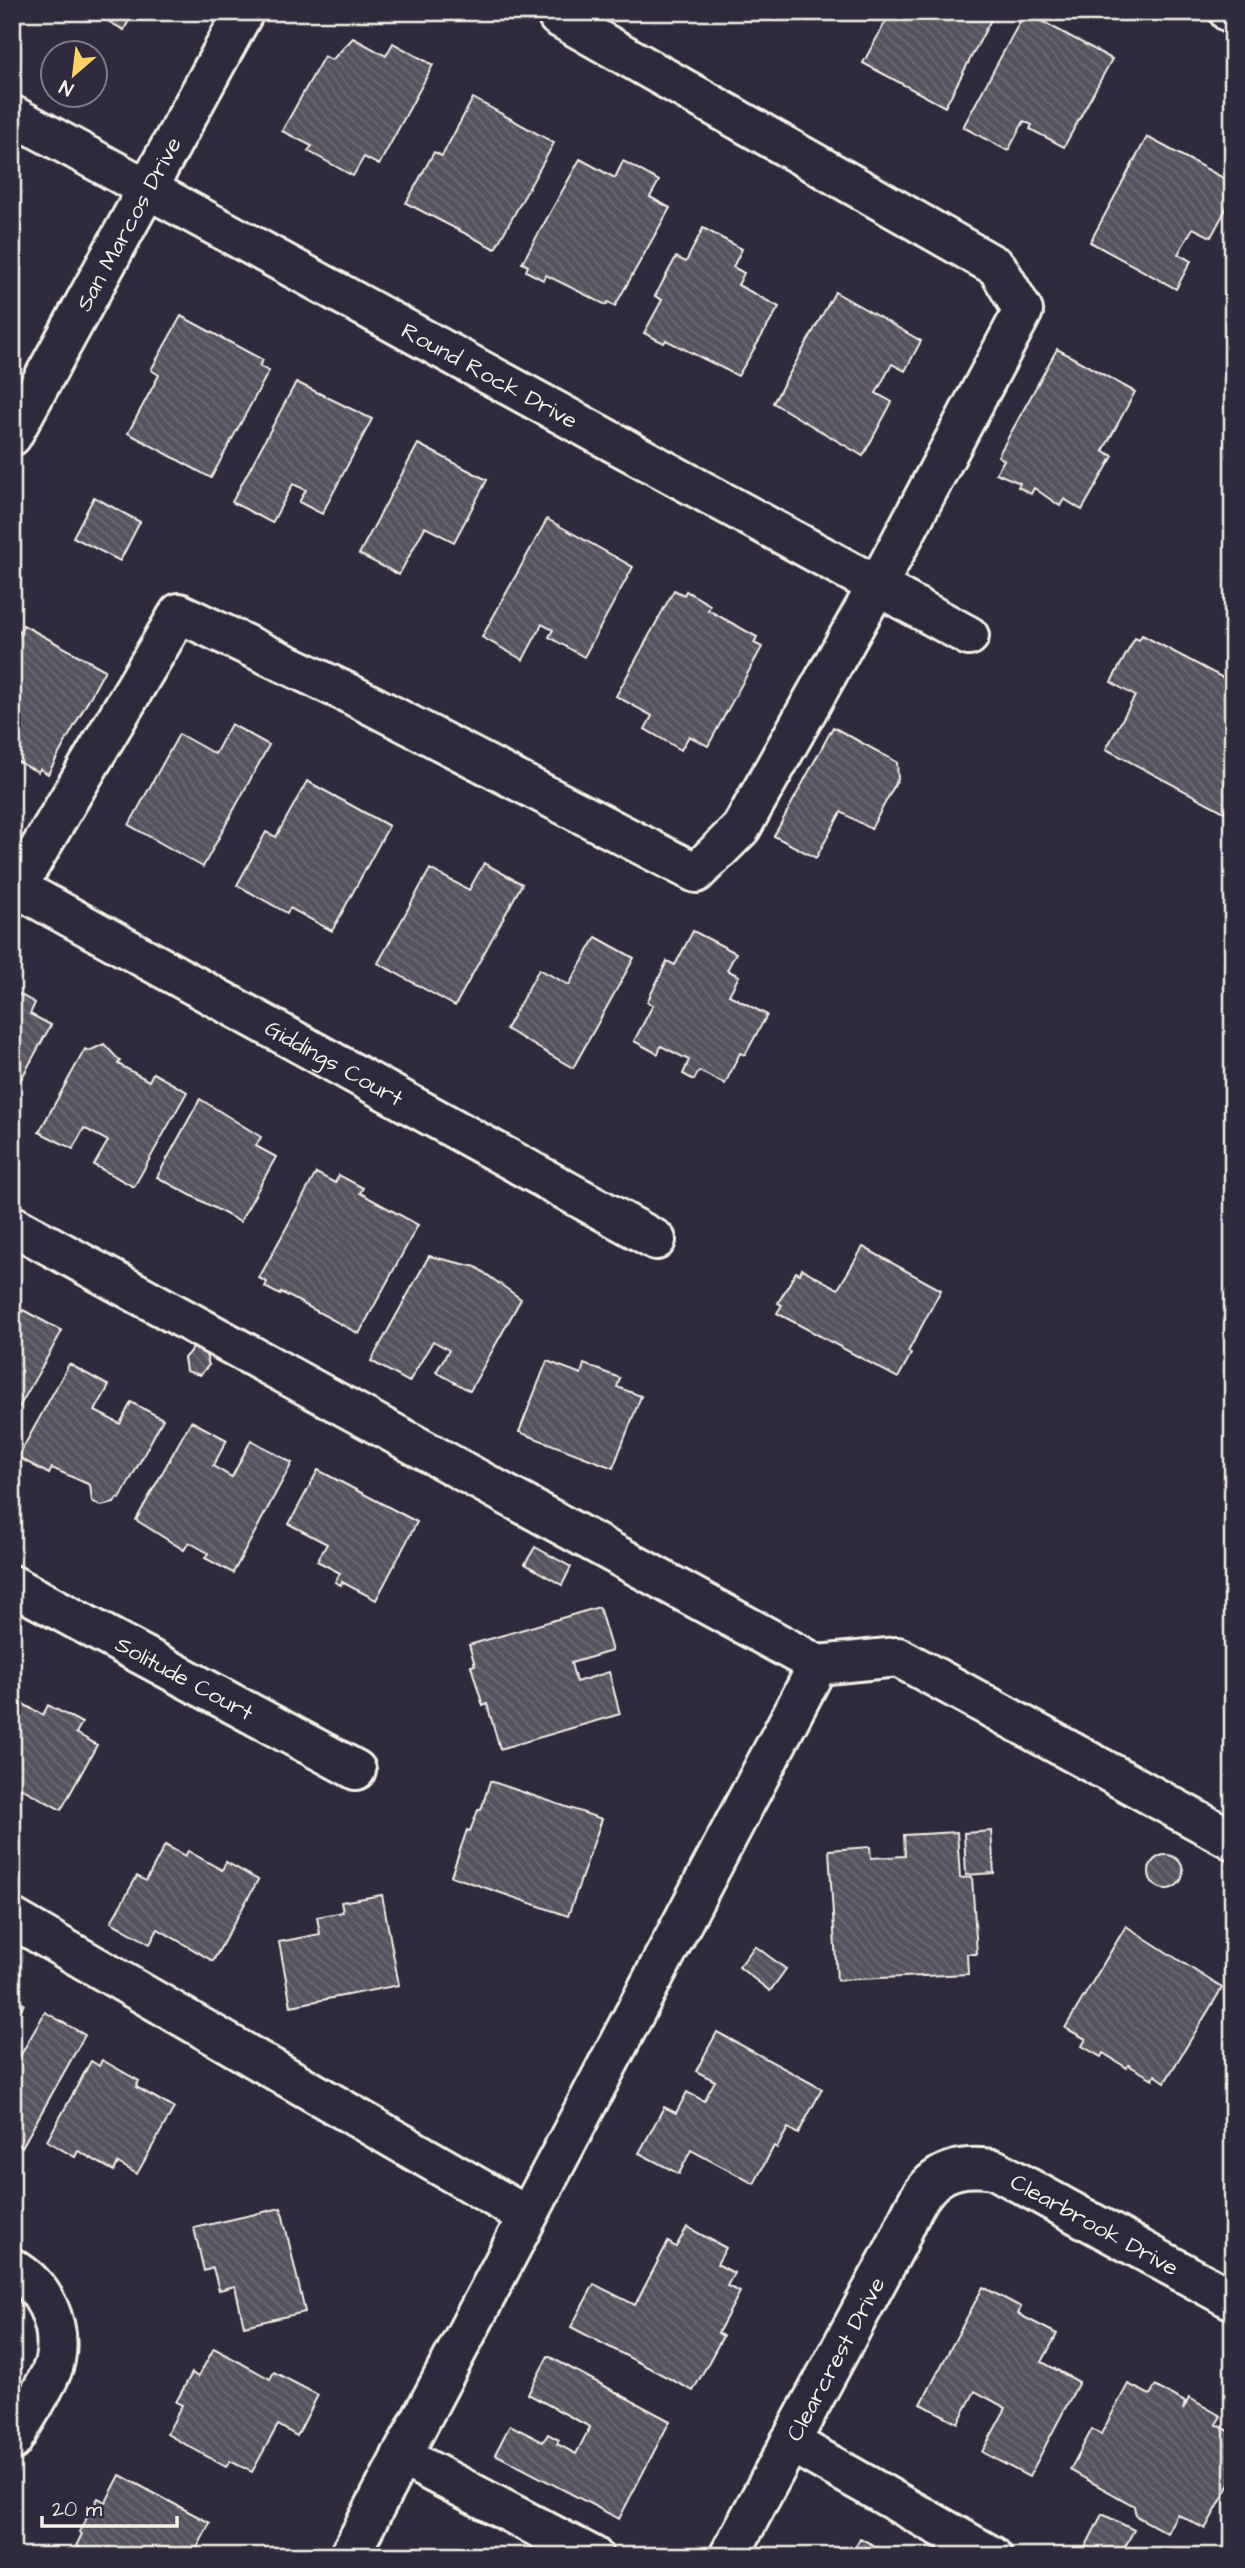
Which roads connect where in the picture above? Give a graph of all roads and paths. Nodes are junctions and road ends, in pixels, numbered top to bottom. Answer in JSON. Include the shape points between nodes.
{"nodes":[{"id":1,"x":244,"y":12,"type":"edge"},
{"id":2,"x":557,"y":12,"type":"edge"},
{"id":3,"x":12,"y":115,"type":"edge"},
{"id":4,"x":148,"y":189,"type":"junction"},
{"id":5,"x":12,"y":436,"type":"edge"},
{"id":6,"x":877,"y":586,"type":"junction"},
{"id":7,"x":969,"y":636,"type":"dead end"},
{"id":8,"x":15,"y":886,"type":"edge"},
{"id":9,"x":12,"y":1225,"type":"edge"},
{"id":10,"x":656,"y":1240,"type":"dead end"},
{"id":11,"x":12,"y":1584,"type":"edge"},
{"id":12,"x":818,"y":1665,"type":"junction"},
{"id":13,"x":356,"y":1770,"type":"dead end"},
{"id":14,"x":1233,"y":1840,"type":"edge"},
{"id":15,"x":12,"y":1918,"type":"edge"},
{"id":16,"x":951,"y":2170,"type":"joint"},
{"id":17,"x":527,"y":2217,"type":"junction"},
{"id":18,"x":12,"y":2269,"type":"edge"},
{"id":19,"x":1233,"y":2300,"type":"edge"},
{"id":20,"x":12,"y":2441,"type":"edge"},
{"id":21,"x":790,"y":2442,"type":"junction"},
{"id":22,"x":401,"y":2456,"type":"junction"},
{"id":23,"x":349,"y":2556,"type":"edge"},
{"id":24,"x":593,"y":2556,"type":"edge"},
{"id":25,"x":729,"y":2556,"type":"edge"},
{"id":26,"x":992,"y":2556,"type":"edge"}],
"edges":[{"from":1,"to":4,"type":"street","name":"San Marcos Drive"},
{"from":2,"to":6,"type":"street","via":[[558,17],[997,267],[1023,312]]},
{"from":3,"to":4,"type":"street","name":"Round Rock Drive"},
{"from":4,"to":5,"type":"street","name":"San Marcos Drive"},
{"from":4,"to":6,"type":"street","name":"Round Rock Drive"},
{"from":6,"to":7,"type":"street","name":"Round Rock Drive"},
{"from":6,"to":8,"type":"street","via":[[741,828],[696,873],[350,694],[180,612]]},
{"from":8,"to":10,"type":"street","name":"Giddings Court"},
{"from":9,"to":12,"type":"street"},
{"from":11,"to":13,"type":"street","name":"Solitude Court"},
{"from":12,"to":14,"type":"street","via":[[898,1657]]},
{"from":12,"to":17,"type":"street"},
{"from":15,"to":17,"type":"street"},
{"from":16,"to":19,"type":"street","name":"Clearbrook Drive","via":[[972,2166],[994,2169]]},
{"from":16,"to":21,"type":"street","name":"Clearcrest Drive","via":[[932,2181],[918,2197]]},
{"from":17,"to":22,"type":"street"},
{"from":18,"to":20,"type":"street","via":[[38,2291],[51,2313],[57,2337],[55,2362]]},
{"from":21,"to":25,"type":"street","name":"Clearcrest Drive"},
{"from":21,"to":26,"type":"street"},
{"from":22,"to":23,"type":"street"},
{"from":22,"to":24,"type":"street"}]}
